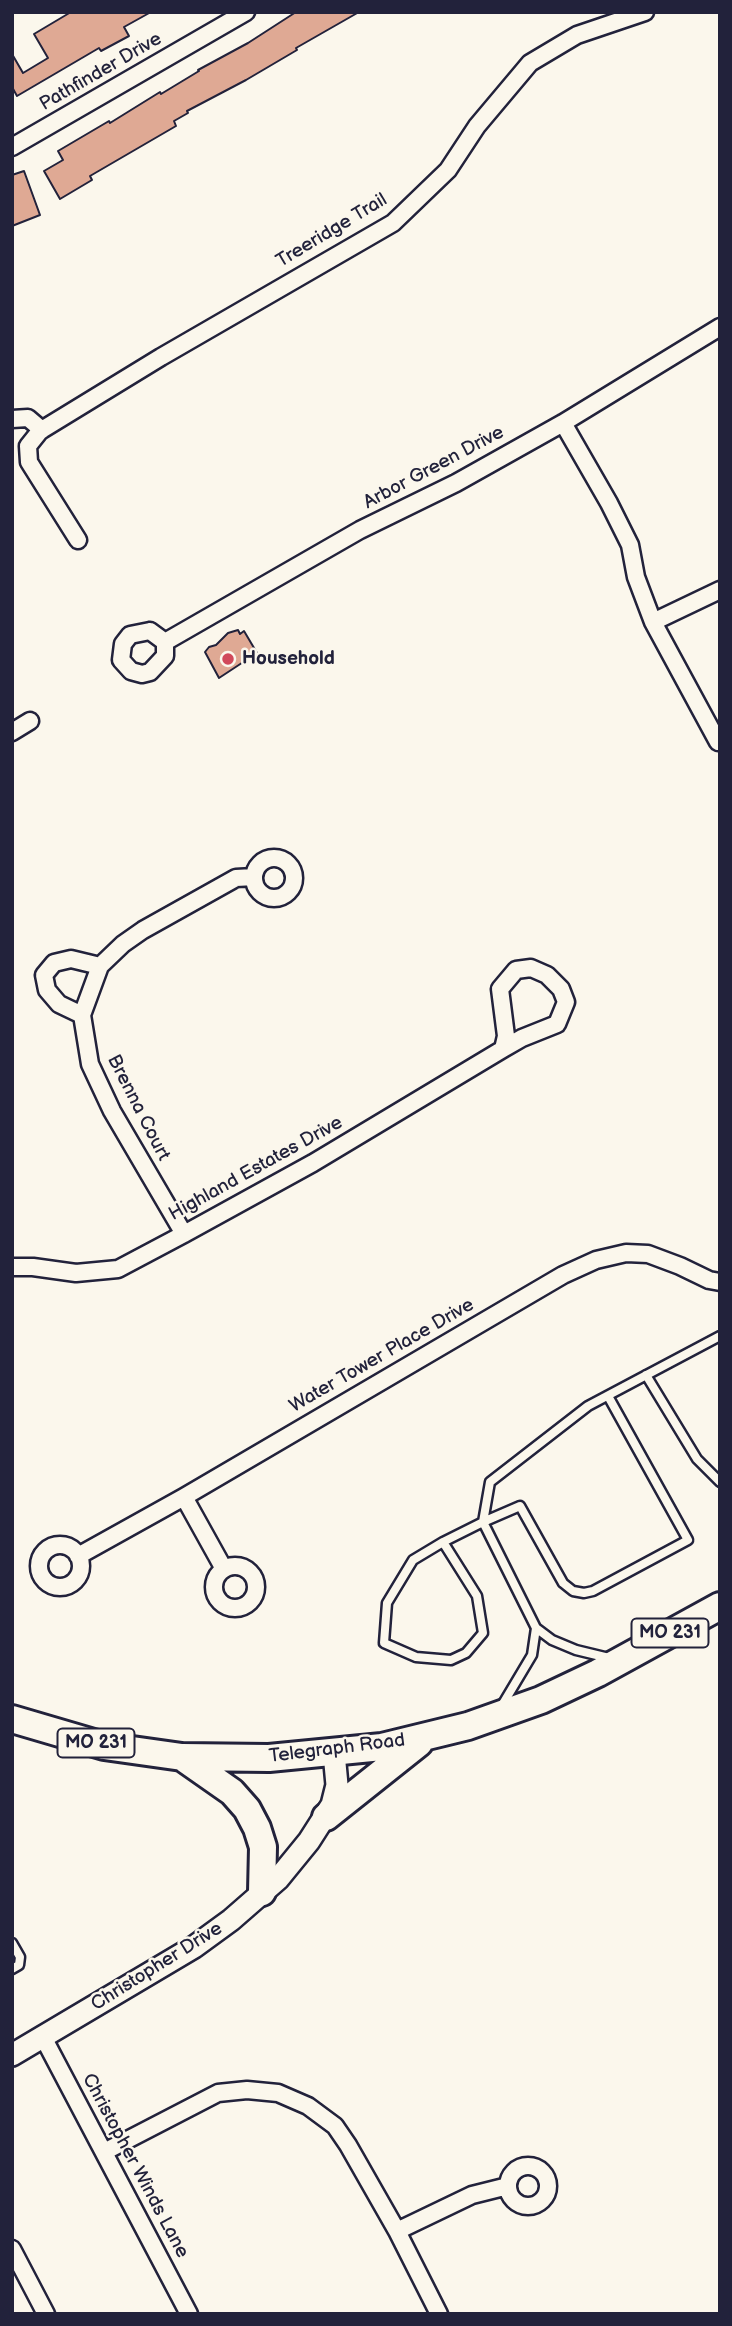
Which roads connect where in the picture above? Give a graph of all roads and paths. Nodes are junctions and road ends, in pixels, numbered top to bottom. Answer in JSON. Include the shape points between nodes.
{"nodes":[{"id":1,"x":246,"y":12,"type":"edge"},
{"id":2,"x":645,"y":12,"type":"edge"},
{"id":3,"x":12,"y":146,"type":"edge"},
{"id":4,"x":720,"y":327,"type":"edge"},
{"id":5,"x":12,"y":419,"type":"edge"},
{"id":6,"x":563,"y":423,"type":"junction"},
{"id":7,"x":42,"y":430,"type":"junction"},
{"id":8,"x":20,"y":461,"type":"edge"},
{"id":9,"x":78,"y":540,"type":"dead end"},
{"id":10,"x":720,"y":590,"type":"edge"},
{"id":11,"x":653,"y":622,"type":"junction"},
{"id":12,"x":165,"y":642,"type":"dead end"},
{"id":13,"x":30,"y":721,"type":"dead end"},
{"id":14,"x":12,"y":732,"type":"edge"},
{"id":15,"x":718,"y":742,"type":"edge"},
{"id":16,"x":254,"y":877,"type":"dead end"},
{"id":17,"x":100,"y":966,"type":"junction"},
{"id":18,"x":82,"y":1015,"type":"junction"},
{"id":19,"x":503,"y":1049,"type":"junction"},
{"id":20,"x":184,"y":1234,"type":"junction"},
{"id":21,"x":12,"y":1268,"type":"edge"},
{"id":22,"x":720,"y":1282,"type":"edge"},
{"id":23,"x":720,"y":1336,"type":"edge"},
{"id":24,"x":646,"y":1375,"type":"junction"},
{"id":25,"x":608,"y":1395,"type":"junction"},
{"id":26,"x":720,"y":1482,"type":"edge"},
{"id":27,"x":184,"y":1497,"type":"junction"},
{"id":28,"x":483,"y":1522,"type":"junction"},
{"id":29,"x":443,"y":1542,"type":"junction"},
{"id":30,"x":78,"y":1556,"type":"dead end"},
{"id":31,"x":224,"y":1569,"type":"dead end"},
{"id":32,"x":720,"y":1606,"type":"edge"},
{"id":33,"x":536,"y":1628,"type":"junction"},
{"id":34,"x":621,"y":1661,"type":"junction"},
{"id":35,"x":495,"y":1717,"type":"junction"},
{"id":36,"x":12,"y":1719,"type":"edge"},
{"id":37,"x":426,"y":1737,"type":"junction"},
{"id":38,"x":334,"y":1753,"type":"junction"},
{"id":39,"x":182,"y":1757,"type":"junction"},
{"id":40,"x":326,"y":1817,"type":"junction"},
{"id":41,"x":262,"y":1892,"type":"junction"},
{"id":42,"x":12,"y":1943,"type":"edge"},
{"id":43,"x":12,"y":1969,"type":"edge"},
{"id":44,"x":43,"y":2037,"type":"junction"},
{"id":45,"x":12,"y":2055,"type":"edge"},
{"id":46,"x":104,"y":2152,"type":"junction"},
{"id":47,"x":508,"y":2186,"type":"dead end"},
{"id":48,"x":397,"y":2231,"type":"junction"},
{"id":49,"x":12,"y":2249,"type":"edge"},
{"id":50,"x":43,"y":2313,"type":"edge"},
{"id":51,"x":189,"y":2314,"type":"edge"},
{"id":52,"x":439,"y":2314,"type":"edge"}],
"edges":[{"from":1,"to":3,"type":"street","name":"Pathfinder Drive"},
{"from":2,"to":7,"type":"street","name":"Treeridge Trail","via":[[577,36],[530,63],[477,126],[448,170],[393,223]]},
{"from":4,"to":6,"type":"street","name":"Arbor Green Drive"},
{"from":5,"to":7,"type":"street","via":[[28,418]]},
{"from":6,"to":11,"type":"street","via":[[630,545]]},
{"from":6,"to":12,"type":"street","name":"Arbor Green Drive","via":[[360,530]]},
{"from":7,"to":8,"type":"street"},
{"from":8,"to":9,"type":"street"},
{"from":10,"to":11,"type":"street"},
{"from":11,"to":15,"type":"street"},
{"from":13,"to":14,"type":"street"},
{"from":16,"to":17,"type":"street","name":"Brenna Court","via":[[236,878],[143,930]]},
{"from":17,"to":18,"type":"street","name":"Brenna Court"},
{"from":17,"to":18,"type":"street","via":[[71,959],[54,963],[44,975],[47,990],[58,1004]]},
{"from":18,"to":20,"type":"street","name":"Brenna Court","via":[[90,1063],[112,1111]]},
{"from":19,"to":19,"type":"street","name":"Highland Estates Drive","via":[[557,1024],[566,1002],[547,975],[531,968],[516,970],[500,989],[506,1036]]},
{"from":19,"to":20,"type":"street","name":"Highland Estates Drive"},
{"from":20,"to":21,"type":"street","name":"Highland Estates Drive","via":[[118,1269],[76,1273]]},
{"from":22,"to":27,"type":"street","name":"Water Tower Place Drive","via":[[648,1254],[626,1253],[596,1260]]},
{"from":23,"to":24,"type":"lane"},
{"from":24,"to":25,"type":"lane"},
{"from":24,"to":26,"type":"lane","via":[[697,1459]]},
{"from":25,"to":28,"type":"lane","via":[[490,1482]]},
{"from":25,"to":28,"type":"lane","via":[[688,1540],[584,1593],[562,1583],[520,1506]]},
{"from":27,"to":30,"type":"street","name":"Water Tower Place Drive"},
{"from":27,"to":31,"type":"street"},
{"from":28,"to":29,"type":"lane"},
{"from":28,"to":33,"type":"lane"},
{"from":29,"to":29,"type":"lane","via":[[477,1596],[483,1633],[466,1653],[450,1660],[416,1657],[384,1643],[387,1603],[413,1560]]},
{"from":32,"to":34,"type":"main road","name":"Telegraph Road","number":"MO 231"},
{"from":33,"to":34,"type":"lane","via":[[576,1650]]},
{"from":33,"to":35,"type":"lane","via":[[532,1655]]},
{"from":34,"to":35,"type":"main road","name":"Telegraph Road","number":"MO 231"},
{"from":35,"to":37,"type":"main road","name":"Telegraph Road","number":"MO 231"},
{"from":36,"to":39,"type":"main road","name":"Telegraph Road","number":"MO 231","via":[[104,1746]]},
{"from":37,"to":38,"type":"main road","name":"Telegraph Road","number":"MO 231"},
{"from":37,"to":40,"type":"main road"},
{"from":38,"to":39,"type":"main road","name":"Telegraph Road","number":"MO 231"},
{"from":38,"to":40,"type":"street","name":"Christopher Drive","via":[[337,1785]]},
{"from":39,"to":41,"type":"main road","via":[[232,1792],[247,1809],[263,1847]]},
{"from":40,"to":41,"type":"street","name":"Christopher Drive"},
{"from":41,"to":44,"type":"street","name":"Christopher Drive","via":[[194,1947]]},
{"from":42,"to":43,"type":"lane","via":[[20,1957],[19,1965]]},
{"from":44,"to":45,"type":"street","name":"Christopher Drive"},
{"from":44,"to":46,"type":"street","name":"Christopher Winds Lane"},
{"from":46,"to":48,"type":"street","via":[[218,2093],[278,2093],[308,2106],[335,2126]]},
{"from":46,"to":51,"type":"street","name":"Christopher Winds Lane"},
{"from":47,"to":48,"type":"street","via":[[472,2196]]},
{"from":48,"to":52,"type":"street"},
{"from":49,"to":50,"type":"street"}]}
